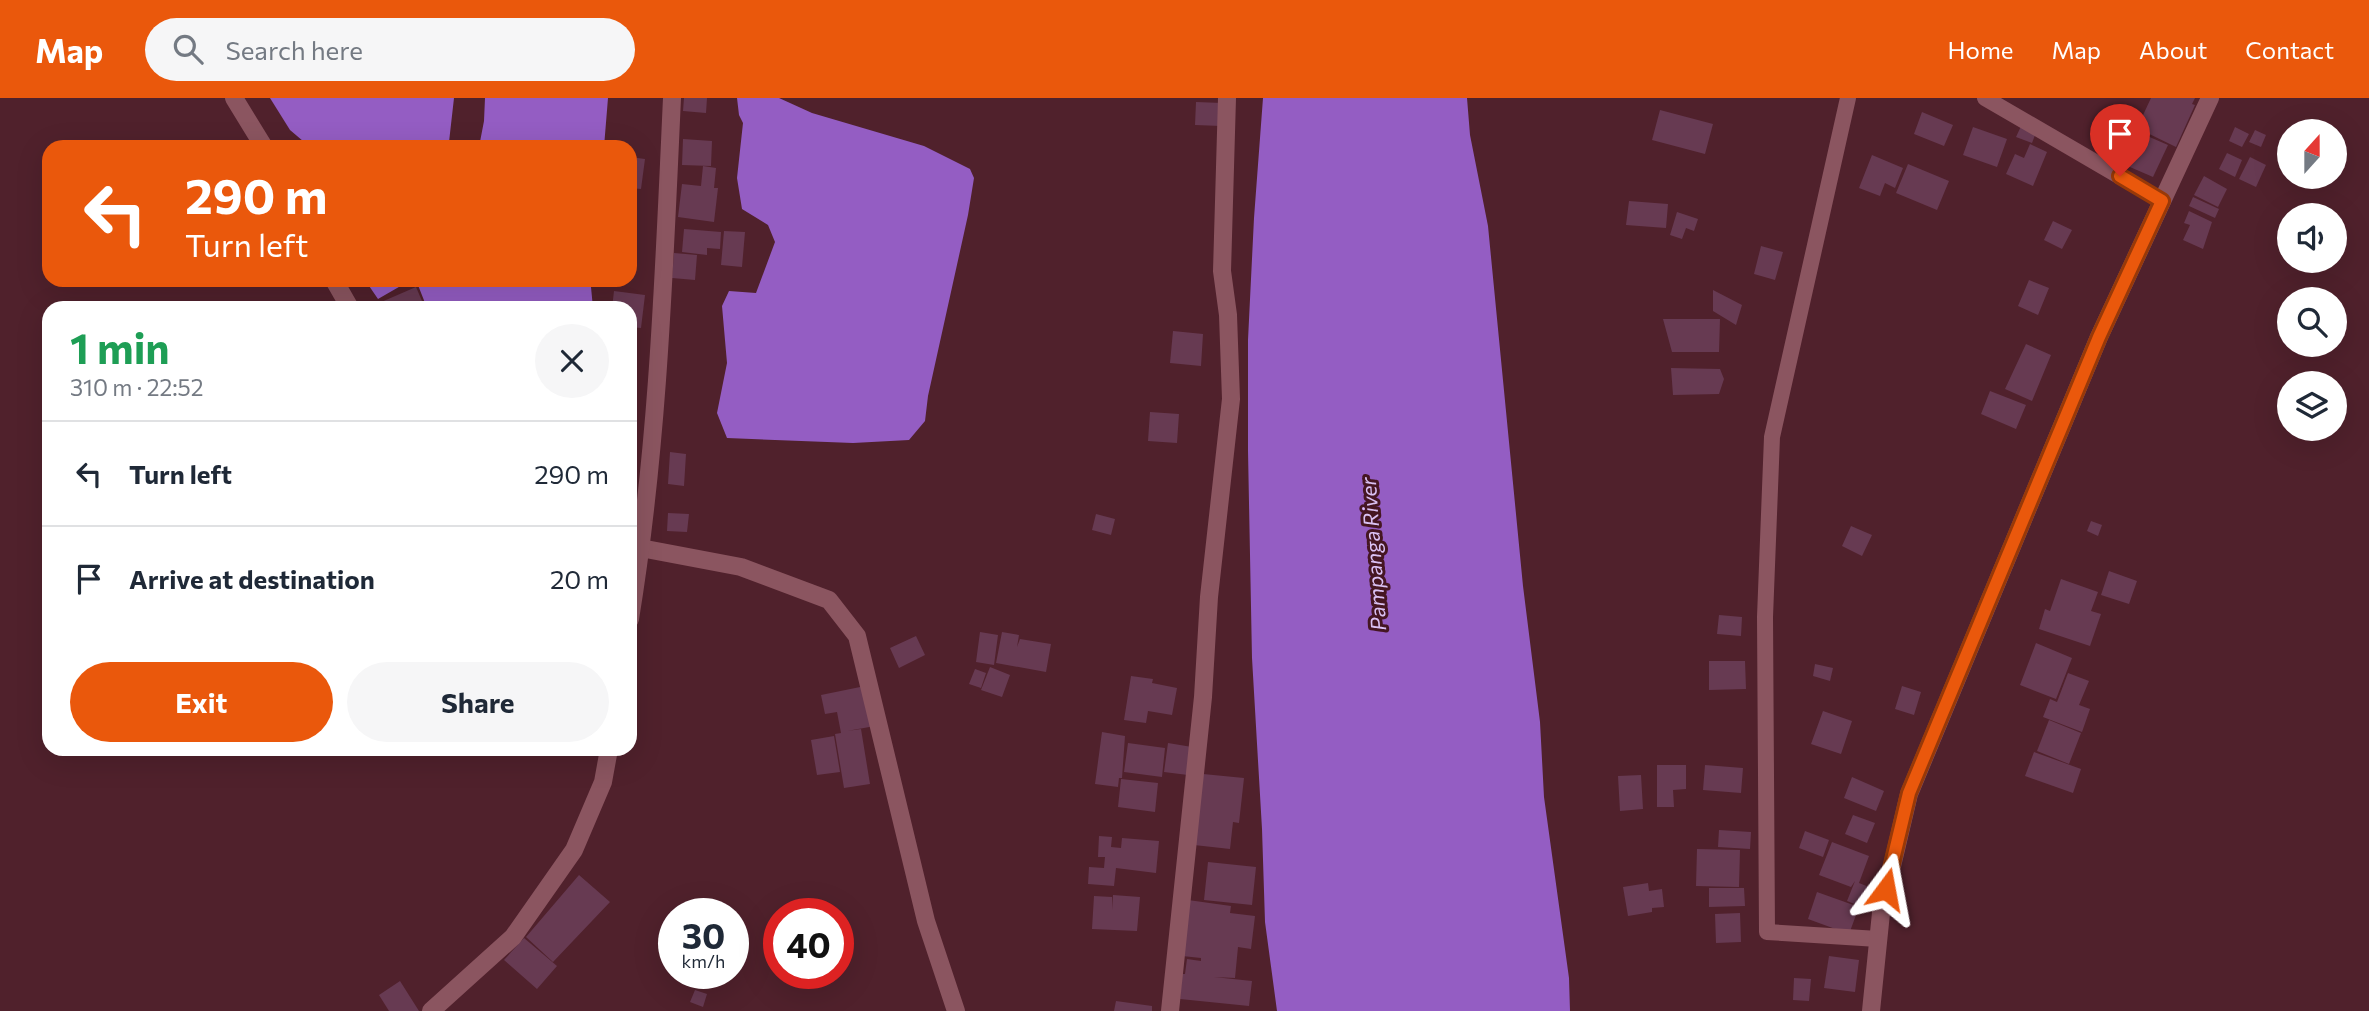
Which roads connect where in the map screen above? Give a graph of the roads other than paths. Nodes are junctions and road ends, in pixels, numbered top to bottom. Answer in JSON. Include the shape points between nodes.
{"nodes":[{"id":1,"x":234,"y":98,"type":"edge"},
{"id":2,"x":672,"y":98,"type":"edge"},
{"id":3,"x":1227,"y":98,"type":"edge"},
{"id":4,"x":1848,"y":98,"type":"edge"},
{"id":5,"x":1985,"y":98,"type":"edge"},
{"id":6,"x":2210,"y":98,"type":"edge"},
{"id":7,"x":260,"y":140,"type":"edge"},
{"id":8,"x":2162,"y":201,"type":"junction"},
{"id":9,"x":637,"y":539,"type":"edge"},
{"id":10,"x":637,"y":547,"type":"edge"},
{"id":11,"x":608,"y":756,"type":"edge"},
{"id":12,"x":1878,"y":939,"type":"junction"},
{"id":13,"x":431,"y":1011,"type":"edge"},
{"id":14,"x":956,"y":1011,"type":"edge"},
{"id":15,"x":1170,"y":1011,"type":"edge"},
{"id":16,"x":1871,"y":1011,"type":"edge"}],
"edges":[{"from":1,"to":7,"type":"street"},
{"from":2,"to":9,"type":"street","via":[[662,330]]},
{"from":3,"to":15,"type":"street","via":[[1222,271],[1231,399]]},
{"from":4,"to":12,"type":"street","via":[[1772,438],[1765,617],[1767,932]]},
{"from":5,"to":8,"type":"street"},
{"from":6,"to":8,"type":"street"},
{"from":8,"to":12,"type":"street","via":[[2099,337],[1909,793]]},
{"from":10,"to":14,"type":"street","via":[[741,567],[829,600],[857,636],[926,921]]},
{"from":11,"to":13,"type":"street","via":[[603,782],[574,850],[513,937]]},
{"from":12,"to":16,"type":"street"}]}
